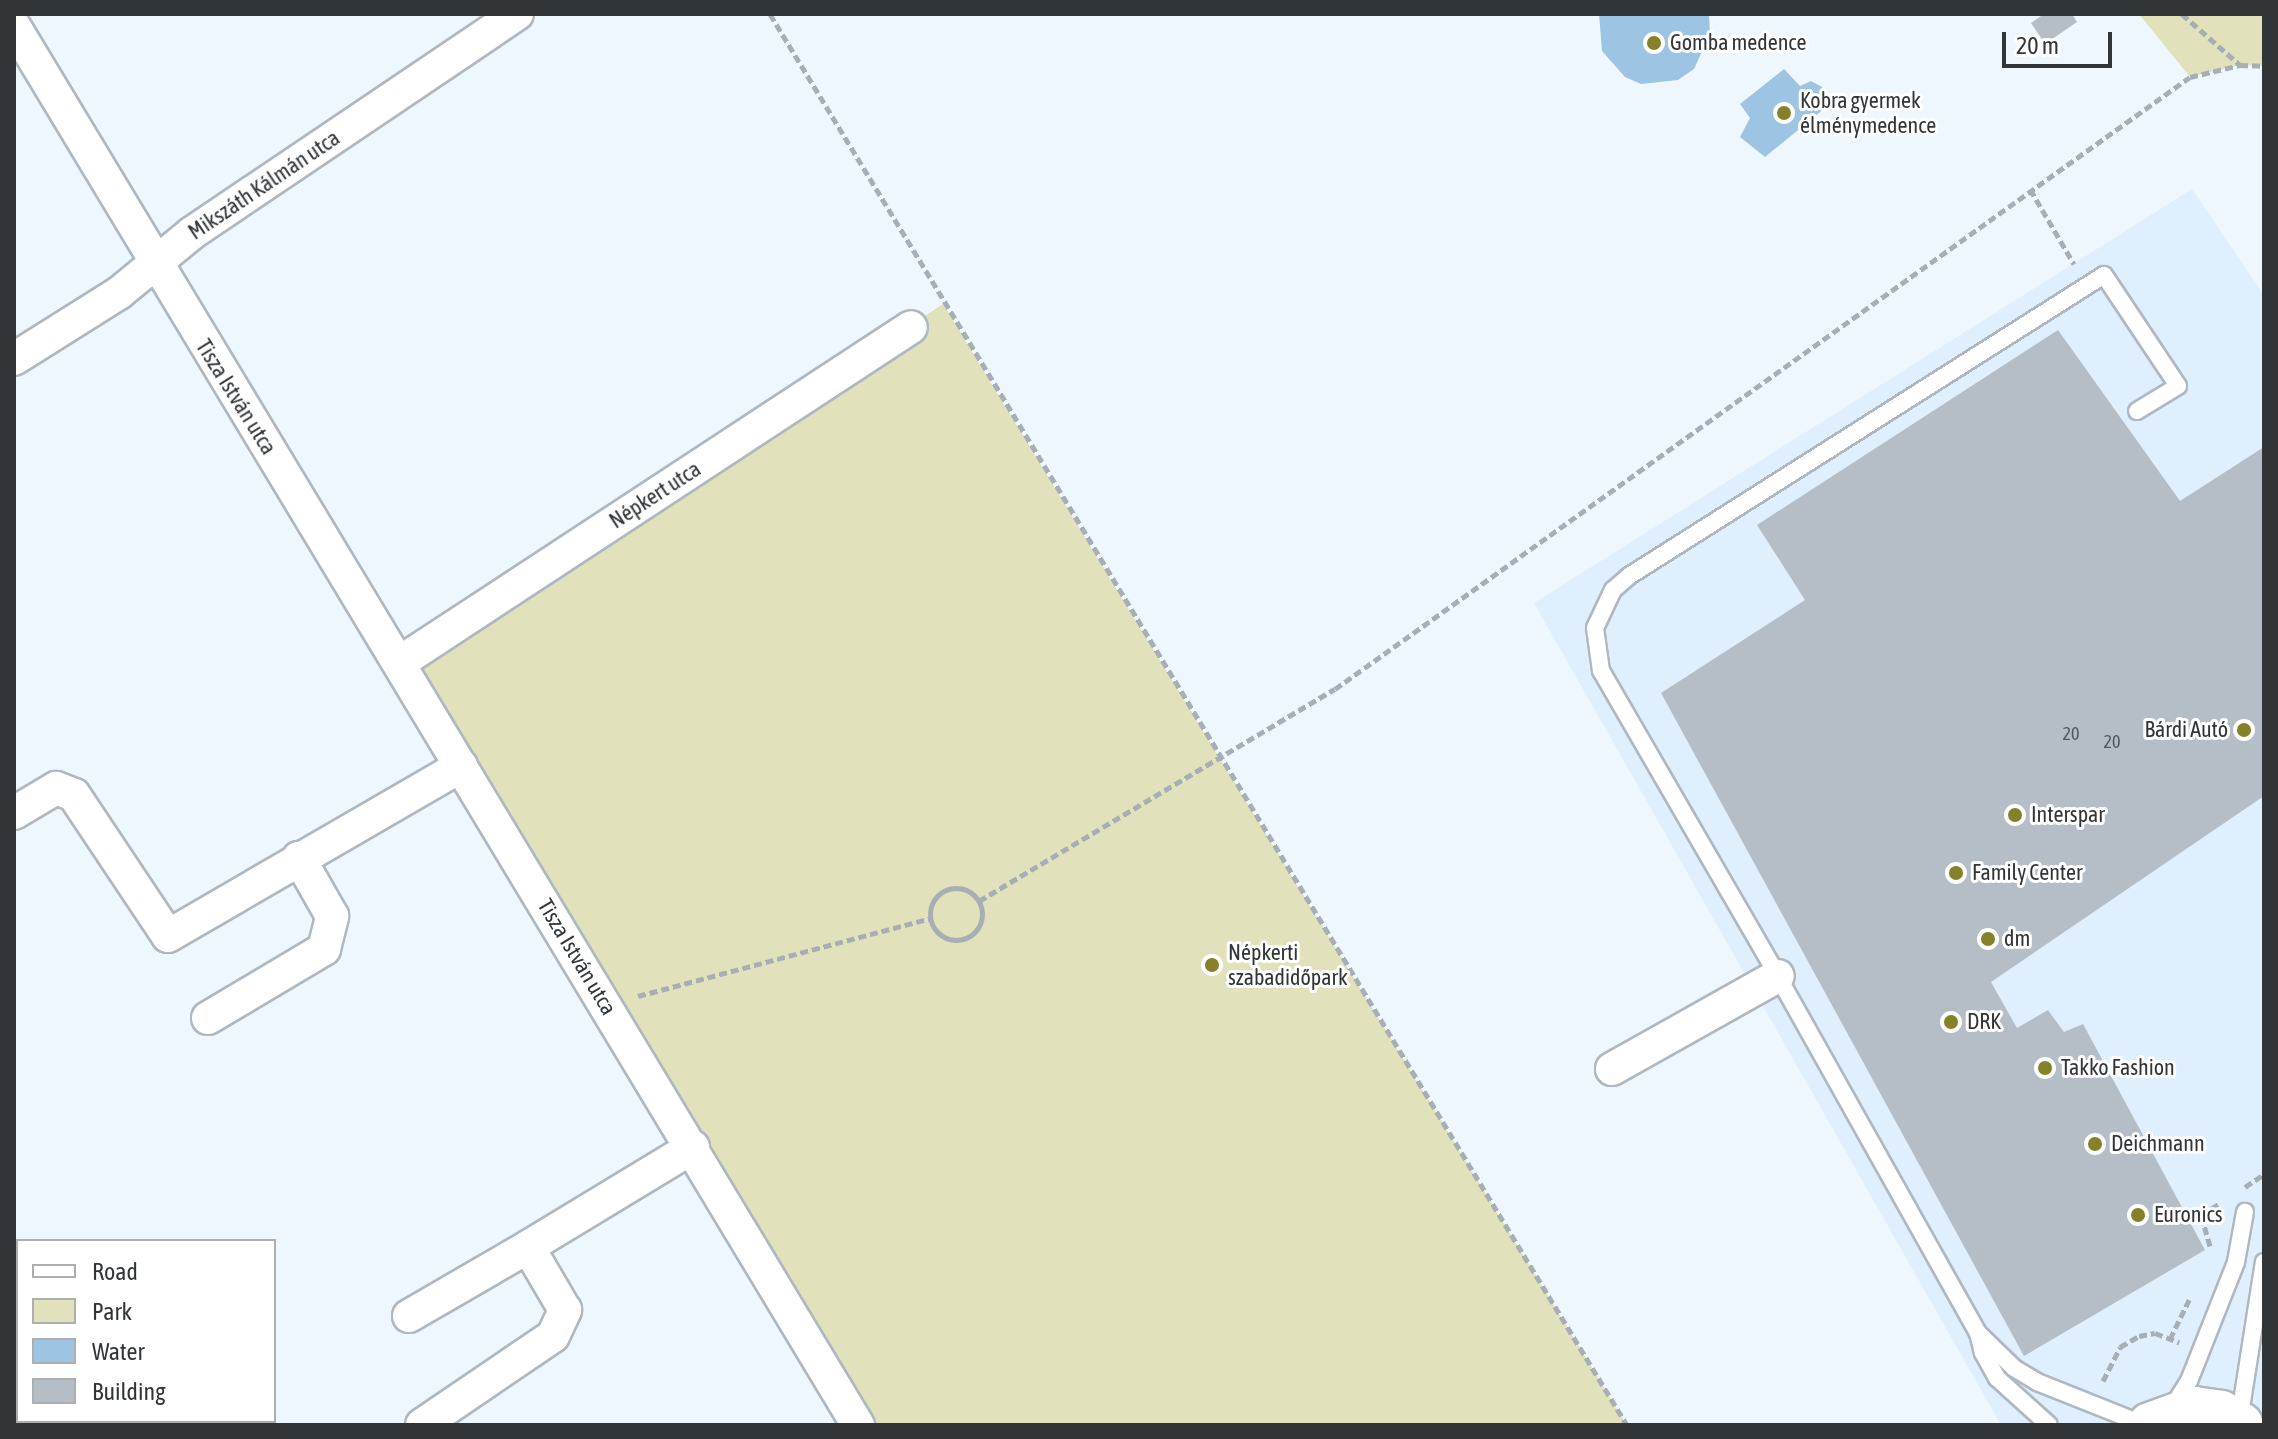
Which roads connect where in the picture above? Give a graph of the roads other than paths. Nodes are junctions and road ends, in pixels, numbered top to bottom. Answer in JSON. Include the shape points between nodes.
{"nodes":[{"id":1,"x":517,"y":14,"type":"edge"},
{"id":2,"x":14,"y":26,"type":"edge"},
{"id":3,"x":155,"y":265,"type":"junction"},
{"id":4,"x":911,"y":327,"type":"dead end"},
{"id":5,"x":14,"y":359,"type":"edge"},
{"id":6,"x":2137,"y":411,"type":"dead end"},
{"id":7,"x":399,"y":663,"type":"junction"},
{"id":8,"x":461,"y":766,"type":"junction"},
{"id":9,"x":14,"y":813,"type":"edge"},
{"id":10,"x":299,"y":858,"type":"junction"},
{"id":11,"x":1778,"y":976,"type":"junction"},
{"id":12,"x":208,"y":1018,"type":"dead end"},
{"id":13,"x":1612,"y":1069,"type":"dead end"},
{"id":14,"x":693,"y":1147,"type":"junction"},
{"id":15,"x":2245,"y":1212,"type":"dead end"},
{"id":16,"x":528,"y":1247,"type":"junction"},
{"id":17,"x":2264,"y":1262,"type":"edge"},
{"id":18,"x":409,"y":1316,"type":"dead end"},
{"id":19,"x":1978,"y":1333,"type":"junction"},
{"id":20,"x":2154,"y":1422,"type":"edge"},
{"id":21,"x":423,"y":1424,"type":"edge"},
{"id":22,"x":2240,"y":1424,"type":"edge"},
{"id":23,"x":858,"y":1425,"type":"edge"},
{"id":24,"x":2049,"y":1425,"type":"edge"}],
"edges":[{"from":1,"to":3,"type":"street","name":"Mikszáth Kálmán utca","via":[[192,233]]},
{"from":2,"to":3,"type":"street","name":"Tisza István utca"},
{"from":3,"to":5,"type":"street","name":"Mikszáth Kálmán utca"},
{"from":3,"to":7,"type":"street","name":"Tisza István utca"},
{"from":4,"to":7,"type":"street","name":"Népkert utca"},
{"from":6,"to":11,"type":"lane","via":[[2178,386],[2104,275],[1629,576],[1603,609],[1595,650],[1601,671]]},
{"from":7,"to":8,"type":"street","name":"Tisza István utca"},
{"from":8,"to":10,"type":"street"},
{"from":8,"to":14,"type":"street","name":"Tisza István utca"},
{"from":9,"to":10,"type":"street","via":[[56,788],[74,795],[168,936]]},
{"from":10,"to":12,"type":"street","via":[[332,916],[324,949]]},
{"from":11,"to":13,"type":"street"},
{"from":11,"to":19,"type":"lane"},
{"from":14,"to":16,"type":"street"},
{"from":14,"to":23,"type":"street","name":"Tisza István utca"},
{"from":15,"to":20,"type":"lane","via":[[2236,1262],[2200,1350]]},
{"from":16,"to":18,"type":"street"},
{"from":16,"to":21,"type":"street","via":[[565,1310],[553,1336]]},
{"from":17,"to":22,"type":"lane"},
{"from":19,"to":20,"type":"lane","via":[[2014,1368],[2091,1404]]},
{"from":19,"to":24,"type":"lane","via":[[1997,1378]]},
{"from":20,"to":22,"type":"street","via":[[2207,1410]]}]}
